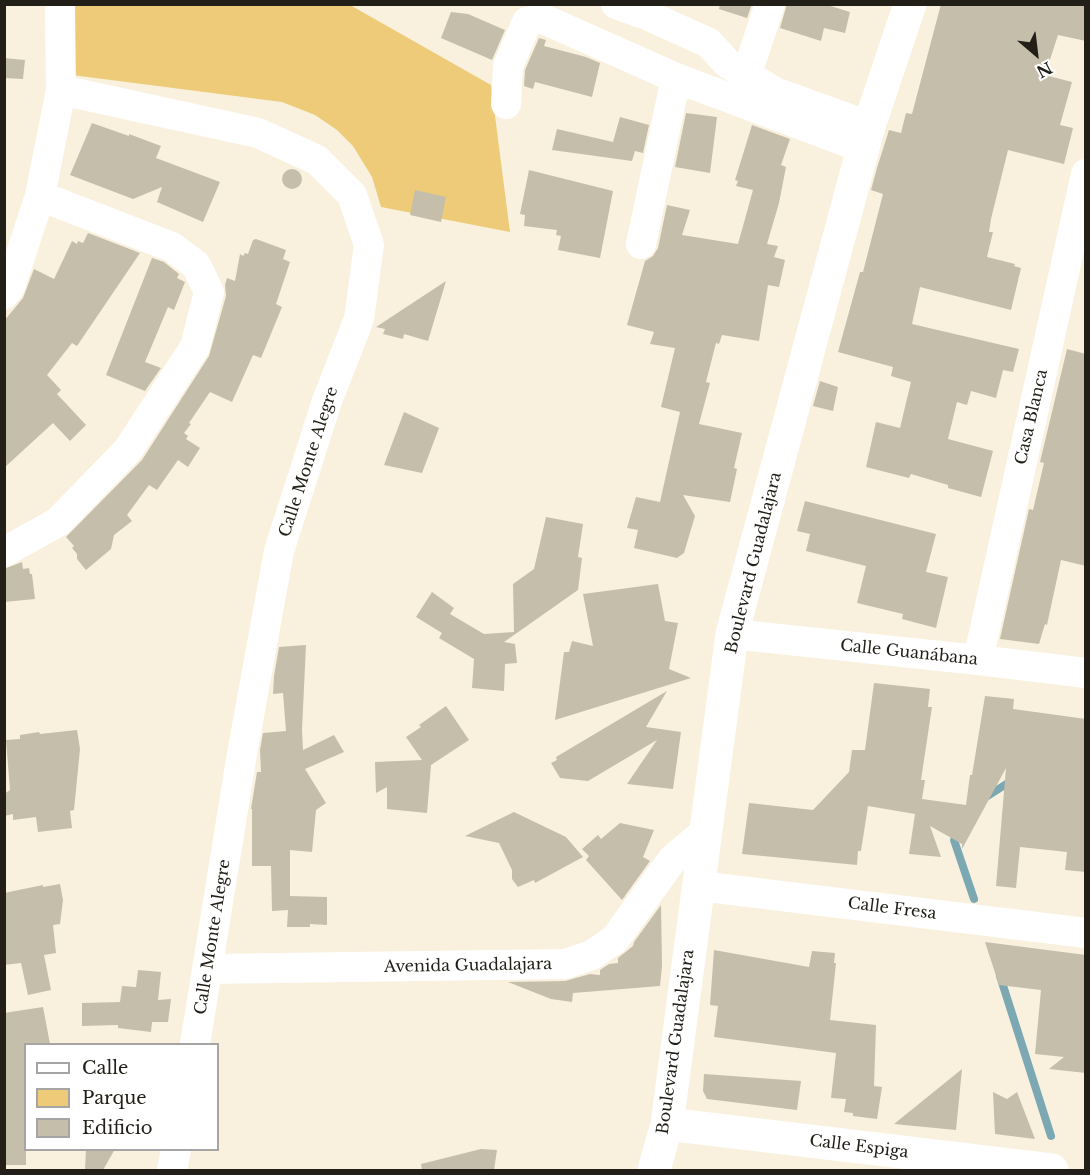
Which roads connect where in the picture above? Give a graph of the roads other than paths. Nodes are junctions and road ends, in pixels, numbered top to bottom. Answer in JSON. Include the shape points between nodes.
{"nodes":[{"id":1,"x":60,"y":4,"type":"edge"},
{"id":2,"x":616,"y":4,"type":"edge"},
{"id":3,"x":770,"y":4,"type":"edge"},
{"id":4,"x":910,"y":4,"type":"edge"},
{"id":5,"x":649,"y":10,"type":"edge"},
{"id":6,"x":746,"y":76,"type":"junction"},
{"id":7,"x":676,"y":78,"type":"junction"},
{"id":8,"x":61,"y":90,"type":"junction"},
{"id":9,"x":506,"y":104,"type":"dead end"},
{"id":10,"x":866,"y":137,"type":"junction"},
{"id":11,"x":1086,"y":174,"type":"edge"},
{"id":12,"x":40,"y":196,"type":"junction"},
{"id":13,"x":641,"y":244,"type":"dead end"},
{"id":14,"x":4,"y":294,"type":"edge"},
{"id":15,"x":4,"y":552,"type":"edge"},
{"id":16,"x":732,"y":634,"type":"junction"},
{"id":17,"x":978,"y":660,"type":"junction"},
{"id":18,"x":1086,"y":673,"type":"edge"},
{"id":19,"x":705,"y":832,"type":"junction"},
{"id":20,"x":699,"y":885,"type":"junction"},
{"id":21,"x":1086,"y":933,"type":"edge"},
{"id":22,"x":208,"y":969,"type":"junction"},
{"id":23,"x":195,"y":1043,"type":"edge"},
{"id":24,"x":667,"y":1124,"type":"junction"},
{"id":25,"x":176,"y":1151,"type":"edge"},
{"id":26,"x":172,"y":1170,"type":"edge"},
{"id":27,"x":654,"y":1170,"type":"edge"},
{"id":28,"x":1052,"y":1170,"type":"edge"}],
"edges":[{"from":1,"to":8,"type":"street"},
{"from":2,"to":5,"type":"street"},
{"from":3,"to":6,"type":"street"},
{"from":4,"to":10,"type":"main road","name":"Boulevard Guadalajara"},
{"from":5,"to":6,"type":"street","via":[[709,43]]},
{"from":6,"to":10,"type":"street"},
{"from":7,"to":9,"type":"street","via":[[541,18],[527,22],[508,66]]},
{"from":7,"to":10,"type":"street"},
{"from":7,"to":13,"type":"street"},
{"from":8,"to":12,"type":"street"},
{"from":8,"to":22,"type":"street","name":"Calle Monte Alegre","via":[[258,133],[317,160],[352,195],[369,245],[359,319],[327,401],[279,551]]},
{"from":10,"to":16,"type":"main road","name":"Boulevard Guadalajara"},
{"from":11,"to":17,"type":"street","name":"Casa Blanca"},
{"from":12,"to":14,"type":"street","via":[[10,287]]},
{"from":12,"to":15,"type":"street","via":[[172,247],[196,265],[209,292],[195,346],[128,450],[58,522]]},
{"from":16,"to":17,"type":"street","name":"Calle Guanábana"},
{"from":16,"to":19,"type":"main road","name":"Boulevard Guadalajara"},
{"from":17,"to":18,"type":"street","name":"Calle Guanábana"},
{"from":19,"to":20,"type":"main road","name":"Boulevard Guadalajara"},
{"from":19,"to":22,"type":"street","name":"Avenida Guadalajara","via":[[672,860],[615,939],[592,955],[565,964]]},
{"from":20,"to":21,"type":"street","name":"Calle Fresa"},
{"from":20,"to":24,"type":"main road","name":"Boulevard Guadalajara"},
{"from":22,"to":23,"type":"street","name":"Calle Monte Alegre"},
{"from":24,"to":27,"type":"main road","name":"Boulevard Guadalajara"},
{"from":24,"to":28,"type":"main road","name":"Calle Espiga"},
{"from":25,"to":26,"type":"street"}]}
